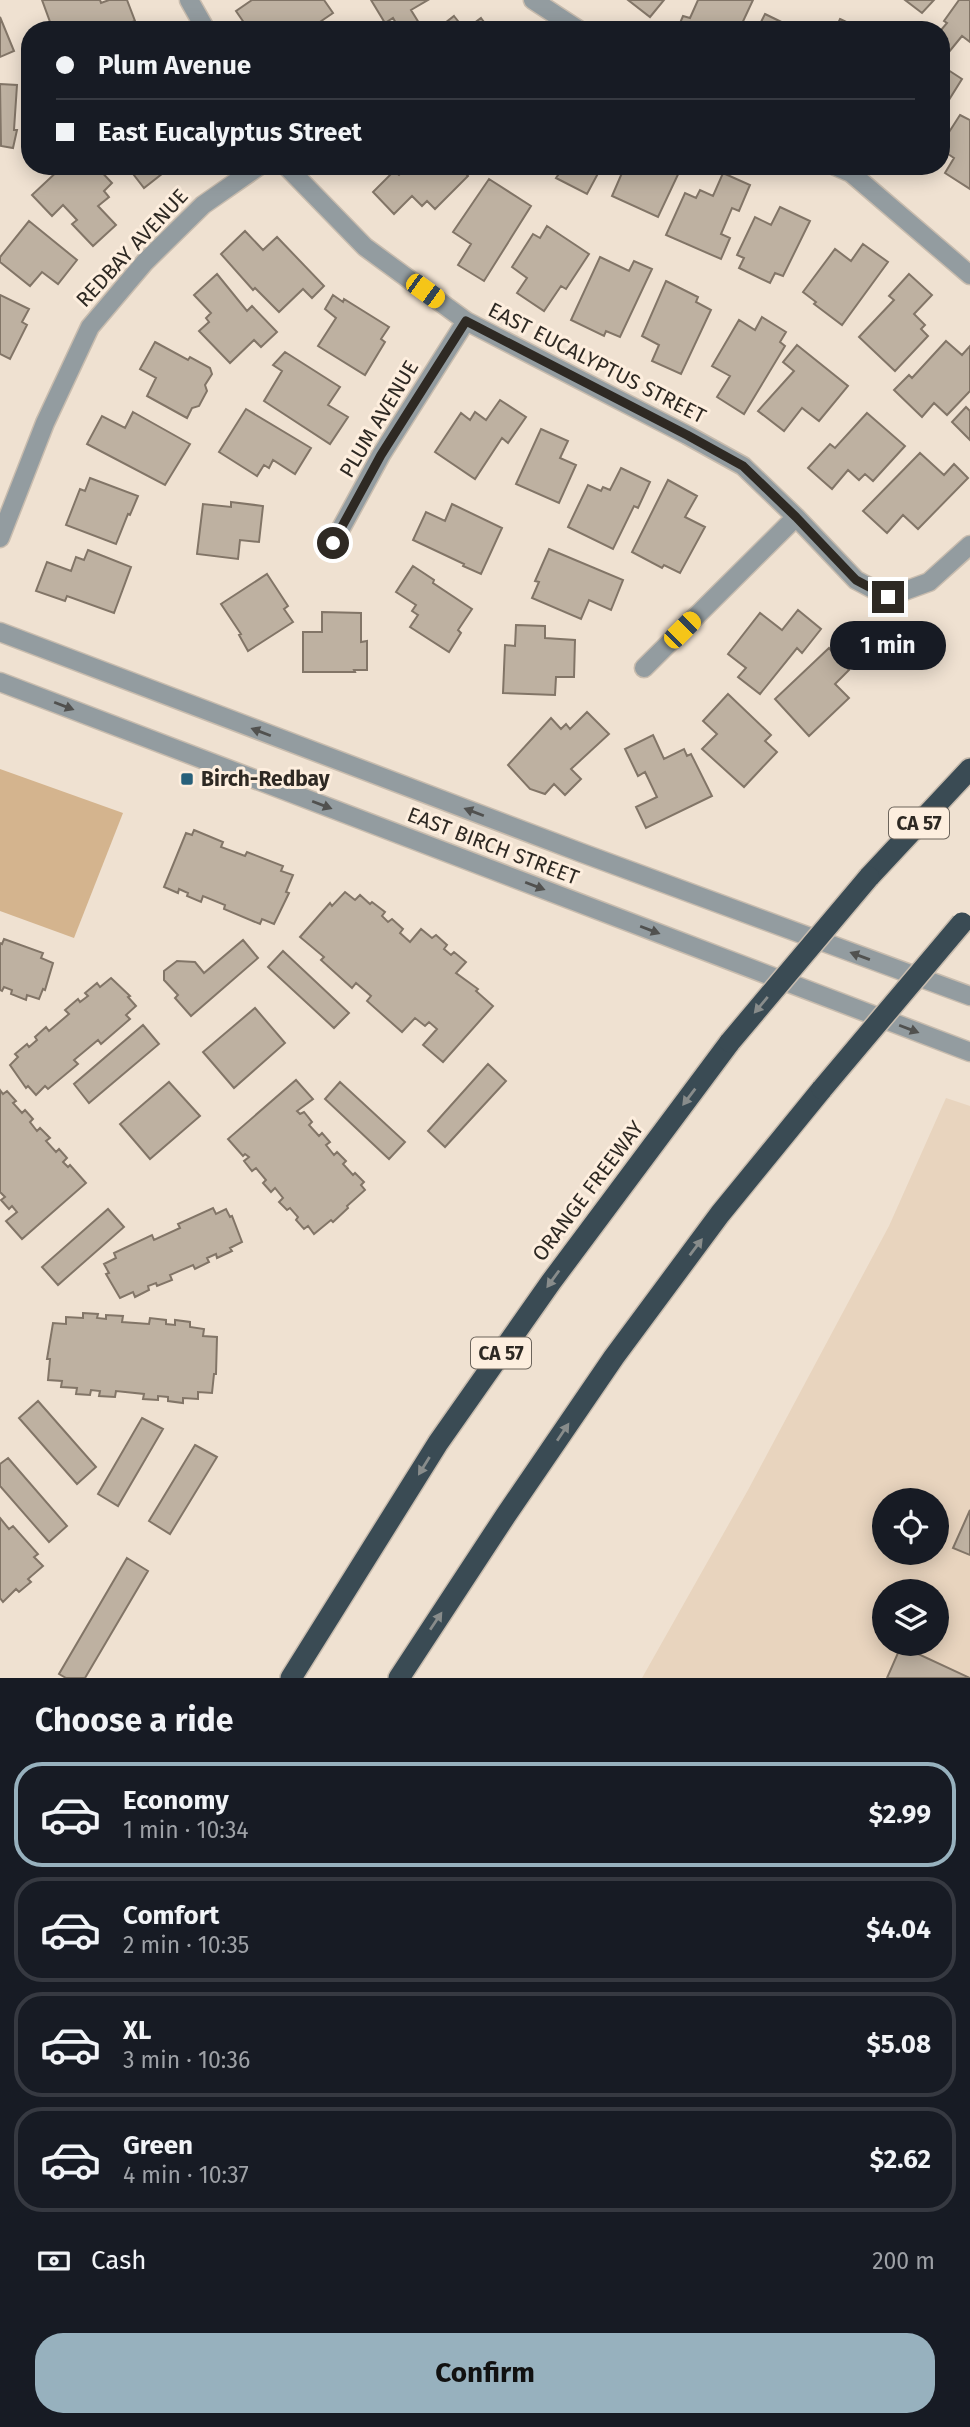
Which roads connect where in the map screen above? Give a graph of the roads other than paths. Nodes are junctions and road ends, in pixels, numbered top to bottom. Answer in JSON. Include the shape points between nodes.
{"nodes":[{"id":1,"x":189,"y":0,"type":"edge"},
{"id":2,"x":533,"y":0,"type":"edge"},
{"id":3,"x":201,"y":21,"type":"edge"},
{"id":4,"x":565,"y":21,"type":"edge"},
{"id":5,"x":246,"y":175,"type":"edge"},
{"id":6,"x":295,"y":175,"type":"edge"},
{"id":7,"x":853,"y":175,"type":"edge"},
{"id":8,"x":970,"y":275,"type":"edge"},
{"id":9,"x":466,"y":321,"type":"junction"},
{"id":10,"x":796,"y":517,"type":"junction"},
{"id":11,"x":0,"y":538,"type":"edge"},
{"id":12,"x":333,"y":543,"type":"dead end"},
{"id":13,"x":970,"y":545,"type":"edge"},
{"id":14,"x":0,"y":632,"type":"edge"},
{"id":15,"x":645,"y":668,"type":"dead end"},
{"id":16,"x":0,"y":682,"type":"edge"},
{"id":17,"x":970,"y":769,"type":"edge"},
{"id":18,"x":966,"y":919,"type":"edge"},
{"id":19,"x":970,"y":996,"type":"edge"},
{"id":20,"x":970,"y":1052,"type":"edge"},
{"id":21,"x":291,"y":1678,"type":"edge"},
{"id":22,"x":399,"y":1678,"type":"edge"}],
"edges":[{"from":1,"to":3,"type":"street"},
{"from":2,"to":4,"type":"street"},
{"from":5,"to":11,"type":"street","name":"REDBAY AVENUE","via":[[203,205],[145,262],[90,327],[44,423]]},
{"from":6,"to":9,"type":"street","name":"EAST EUCALYPTUS STREET","via":[[365,247]]},
{"from":7,"to":8,"type":"street"},
{"from":9,"to":10,"type":"street","name":"EAST EUCALYPTUS STREET","via":[[743,466]]},
{"from":9,"to":12,"type":"street","name":"PLUM AVENUE","via":[[381,455]]},
{"from":10,"to":13,"type":"street","name":"EAST EUCALYPTUS STREET","via":[[856,580],[888,597],[929,582]]},
{"from":10,"to":15,"type":"street"},
{"from":19,"to":14,"type":"street","name":"EAST BIRCH STREET","one_way":true},
{"from":16,"to":20,"type":"street","name":"EAST BIRCH STREET","one_way":true},
{"from":17,"to":21,"type":"highway","name":"ORANGE FREEWAY","number":"CA 57","one_way":true,"bridge":true,"via":[[869,877],[730,1042],[438,1443]]},
{"from":22,"to":18,"type":"highway","one_way":true,"bridge":true,"via":[[614,1357],[720,1214]]}]}
